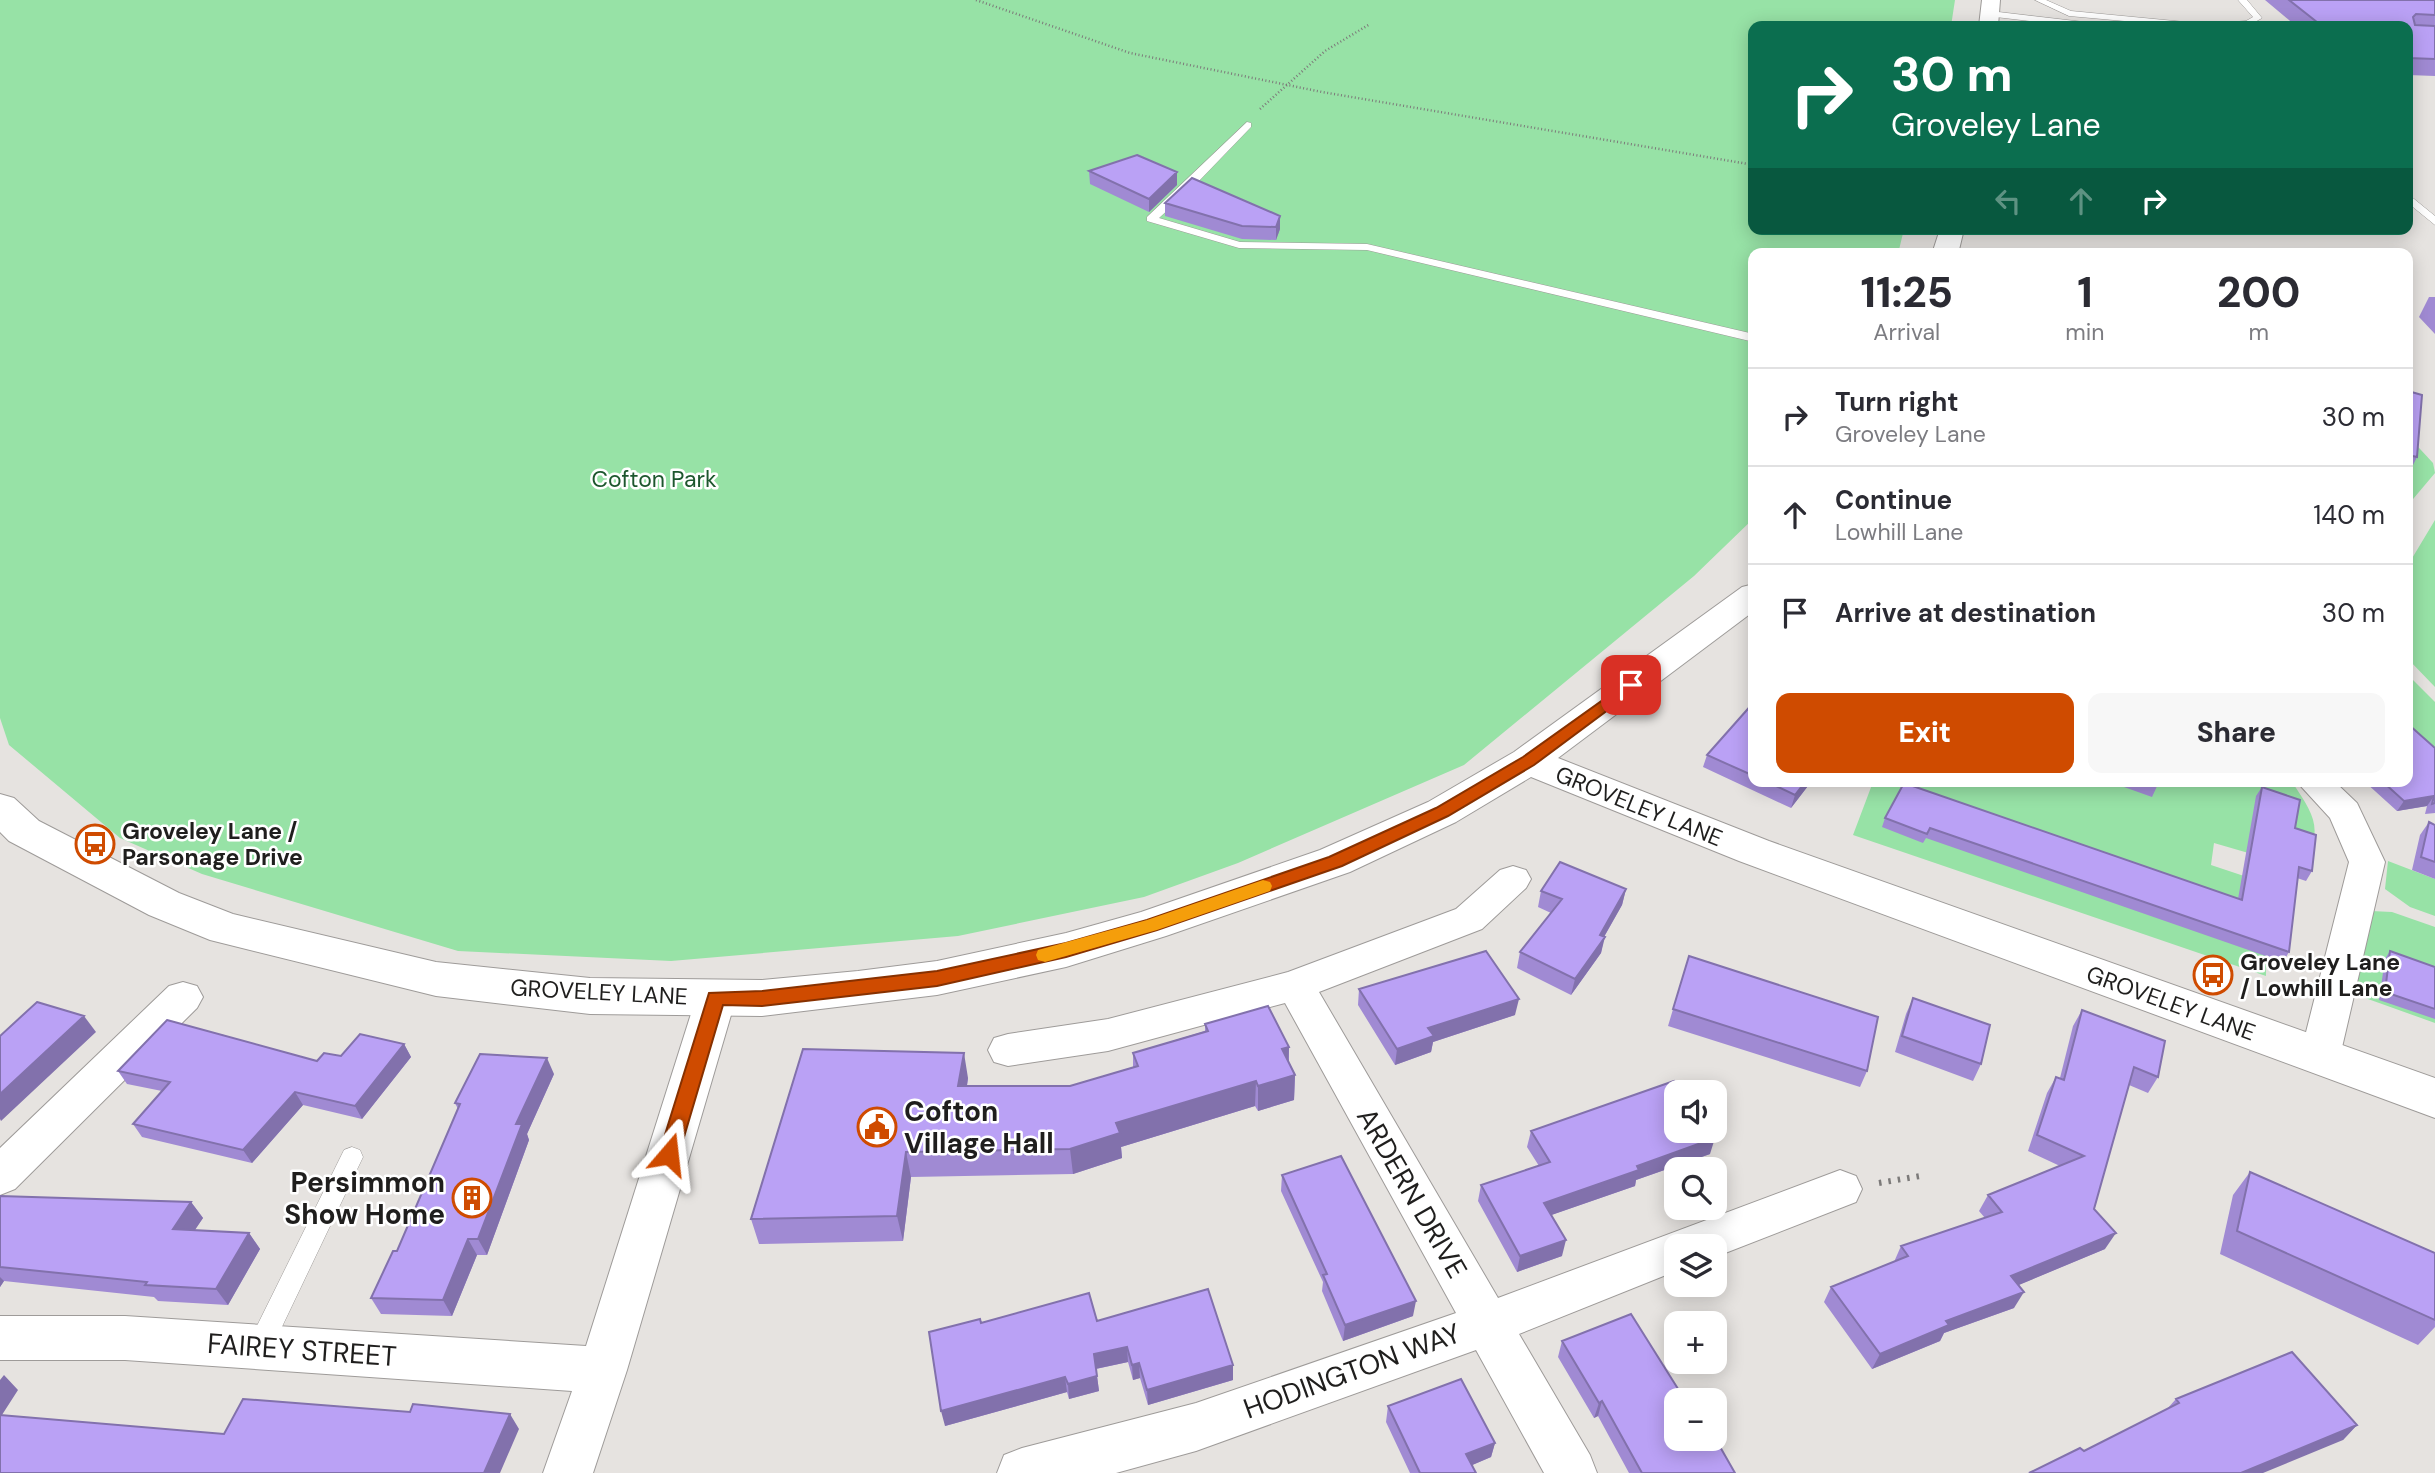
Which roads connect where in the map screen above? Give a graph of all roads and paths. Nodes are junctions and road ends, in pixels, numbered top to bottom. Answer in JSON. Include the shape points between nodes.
{"nodes":[{"id":1,"x":976,"y":0,"type":"edge"},
{"id":2,"x":2039,"y":0,"type":"edge"},
{"id":3,"x":2242,"y":0,"type":"edge"},
{"id":4,"x":1990,"y":13,"type":"edge"},
{"id":5,"x":2053,"y":21,"type":"edge"},
{"id":6,"x":2153,"y":21,"type":"edge"},
{"id":7,"x":2252,"y":21,"type":"edge"},
{"id":8,"x":1370,"y":24,"type":"dead end"},
{"id":9,"x":1285,"y":85,"type":"junction"},
{"id":10,"x":1247,"y":125,"type":"joint"},
{"id":11,"x":1748,"y":164,"type":"edge"},
{"id":12,"x":2413,"y":202,"type":"edge"},
{"id":13,"x":2435,"y":222,"type":"edge"},
{"id":14,"x":1748,"y":337,"type":"edge"},
{"id":15,"x":1748,"y":598,"type":"edge"},
{"id":16,"x":1528,"y":761,"type":"junction"},
{"id":17,"x":2319,"y":787,"type":"edge"},
{"id":18,"x":8,"y":823,"type":"edge"},
{"id":19,"x":1513,"y":879,"type":"dead end"},
{"id":20,"x":1295,"y":985,"type":"junction"},
{"id":21,"x":183,"y":997,"type":"dead end"},
{"id":22,"x":716,"y":998,"type":"junction"},
{"id":23,"x":1008,"y":1050,"type":"dead end"},
{"id":24,"x":2320,"y":1056,"type":"junction"},
{"id":25,"x":2435,"y":1098,"type":"edge"},
{"id":26,"x":352,"y":1157,"type":"dead end"},
{"id":27,"x":0,"y":1176,"type":"edge"},
{"id":28,"x":1840,"y":1189,"type":"dead end"},
{"id":29,"x":1722,"y":1234,"type":"edge"},
{"id":30,"x":1664,"y":1256,"type":"edge"},
{"id":31,"x":1487,"y":1324,"type":"junction"},
{"id":32,"x":0,"y":1338,"type":"edge"},
{"id":33,"x":260,"y":1347,"type":"junction"},
{"id":34,"x":603,"y":1370,"type":"junction"},
{"id":35,"x":568,"y":1473,"type":"edge"},
{"id":36,"x":1022,"y":1473,"type":"edge"},
{"id":37,"x":1572,"y":1473,"type":"edge"}],
"edges":[{"from":1,"to":9,"type":"path","via":[[1130,53]]},
{"from":2,"to":6,"type":"lane","via":[[2069,13]]},
{"from":3,"to":7,"type":"lane","via":[[2258,18]]},
{"from":4,"to":5,"type":"lane"},
{"from":8,"to":9,"type":"path","via":[[1347,35]]},
{"from":9,"to":10,"type":"path"},
{"from":9,"to":11,"type":"path"},
{"from":10,"to":14,"type":"lane","via":[[1151,219],[1238,245],[1367,247]]},
{"from":12,"to":13,"type":"lane"},
{"from":15,"to":16,"type":"main road"},
{"from":16,"to":22,"type":"main road","name":"GROVELEY LANE","via":[[1442,812],[1335,861],[1115,936],[937,978],[762,998]]},
{"from":16,"to":24,"type":"main road","name":"GROVELEY LANE","via":[[1754,851]]},
{"from":17,"to":24,"type":"street","via":[[2345,812],[2367,862]]},
{"from":18,"to":22,"type":"main road","name":"GROVELEY LANE","via":[[164,904],[225,928],[422,976],[590,996]]},
{"from":19,"to":20,"type":"street","via":[[1469,919]]},
{"from":20,"to":23,"type":"street","via":[[1108,1035]]},
{"from":20,"to":31,"type":"street","name":"ARDERN DRIVE"},
{"from":21,"to":27,"type":"street"},
{"from":22,"to":34,"type":"street"},
{"from":24,"to":25,"type":"main road","name":"GROVELEY LANE"},
{"from":26,"to":33,"type":"lane"},
{"from":28,"to":29,"type":"street"},
{"from":30,"to":31,"type":"street","name":"HODINGTON WAY"},
{"from":31,"to":36,"type":"street","name":"HODINGTON WAY","via":[[1196,1427]]},
{"from":31,"to":37,"type":"street","name":"ARDERN DRIVE"},
{"from":32,"to":33,"type":"street","name":"FAIREY STREET","via":[[125,1338]]},
{"from":33,"to":34,"type":"street","name":"FAIREY STREET"},
{"from":34,"to":35,"type":"street"}]}
